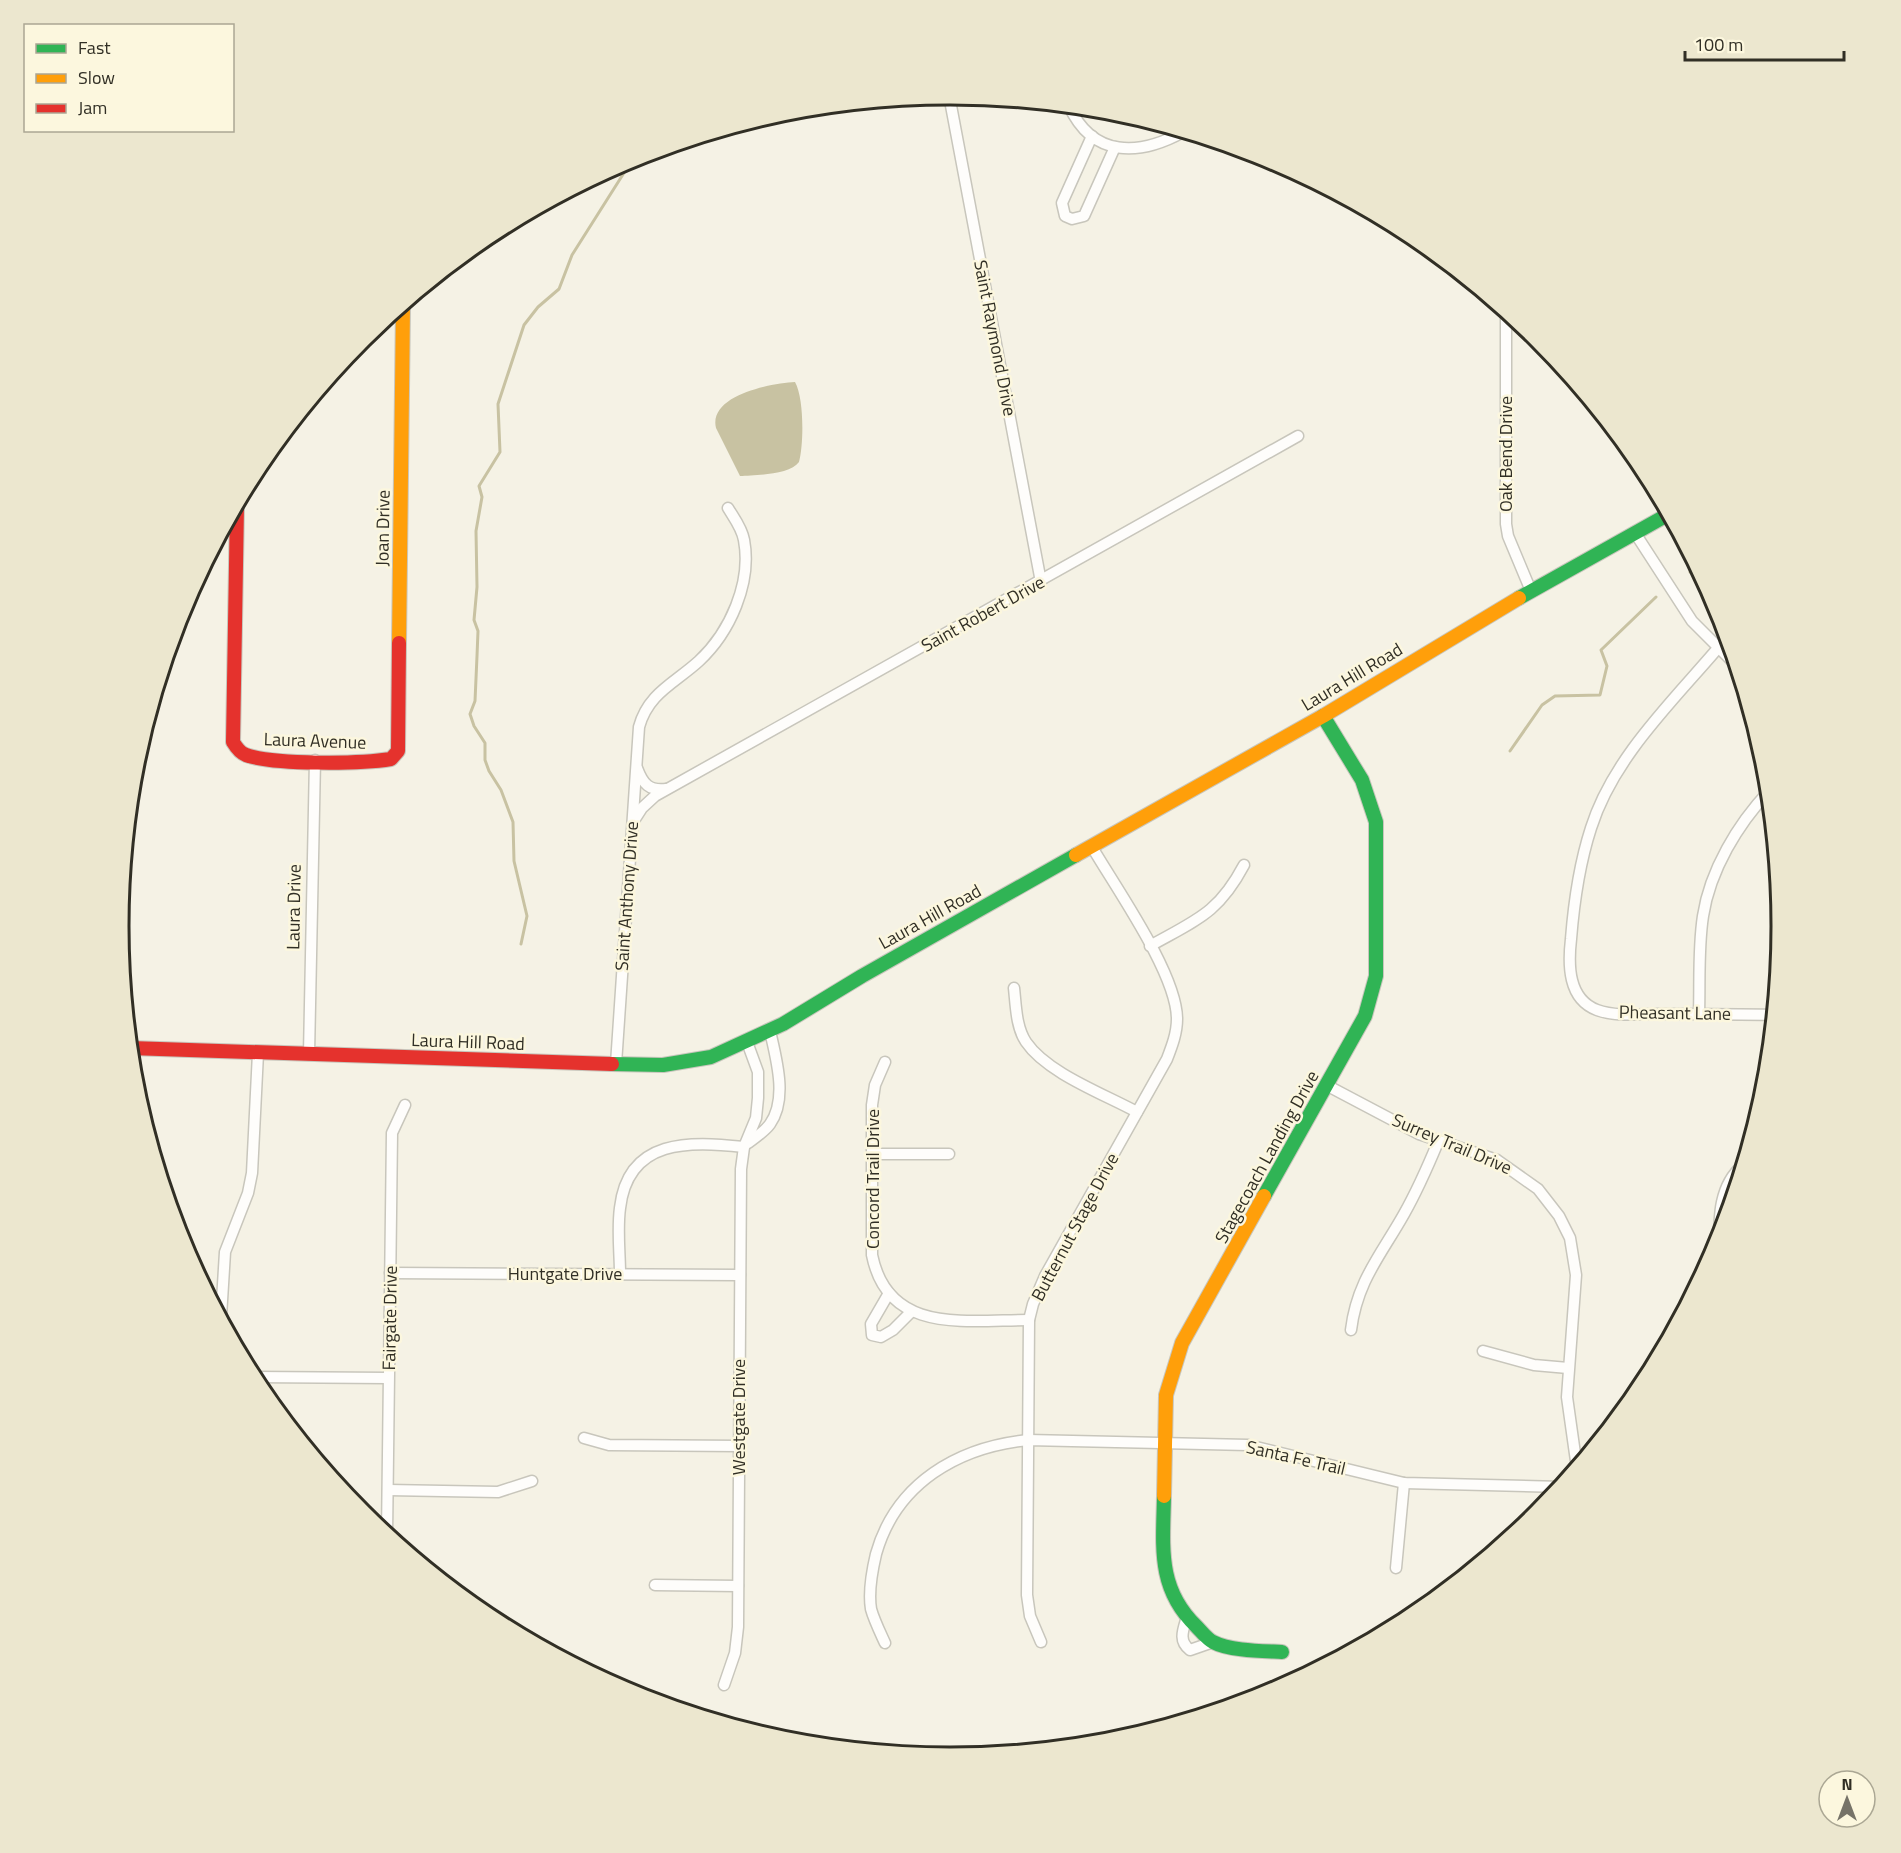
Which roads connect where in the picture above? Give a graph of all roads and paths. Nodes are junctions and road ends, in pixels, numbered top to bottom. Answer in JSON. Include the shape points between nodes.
{"nodes":[{"id":1,"x":951,"y":105,"type":"edge"},
{"id":2,"x":1075,"y":115,"type":"edge"},
{"id":3,"x":1092,"y":136,"type":"junction"},
{"id":4,"x":1175,"y":137,"type":"edge"},
{"id":5,"x":1115,"y":147,"type":"junction"},
{"id":6,"x":403,"y":315,"type":"edge"},
{"id":7,"x":1506,"y":322,"type":"edge"},
{"id":8,"x":1298,"y":436,"type":"dead end"},
{"id":9,"x":728,"y":508,"type":"dead end"},
{"id":10,"x":1663,"y":517,"type":"edge"},
{"id":11,"x":237,"y":520,"type":"edge"},
{"id":12,"x":1635,"y":532,"type":"junction"},
{"id":13,"x":1041,"y":582,"type":"junction"},
{"id":14,"x":1531,"y":591,"type":"junction"},
{"id":15,"x":1718,"y":648,"type":"junction"},
{"id":16,"x":1725,"y":655,"type":"edge"},
{"id":17,"x":1323,"y":716,"type":"junction"},
{"id":18,"x":398,"y":751,"type":"joint"},
{"id":19,"x":315,"y":760,"type":"junction"},
{"id":20,"x":636,"y":766,"type":"junction"},
{"id":21,"x":667,"y":789,"type":"junction"},
{"id":22,"x":1762,"y":800,"type":"edge"},
{"id":23,"x":633,"y":822,"type":"junction"},
{"id":24,"x":1092,"y":846,"type":"junction"},
{"id":25,"x":1244,"y":865,"type":"dead end"},
{"id":26,"x":1150,"y":946,"type":"junction"},
{"id":27,"x":1014,"y":988,"type":"dead end"},
{"id":28,"x":1699,"y":1014,"type":"junction"},
{"id":29,"x":1767,"y":1015,"type":"edge"},
{"id":30,"x":770,"y":1031,"type":"junction"},
{"id":31,"x":747,"y":1042,"type":"junction"},
{"id":32,"x":138,"y":1048,"type":"edge"},
{"id":33,"x":258,"y":1053,"type":"junction"},
{"id":34,"x":309,"y":1054,"type":"junction"},
{"id":35,"x":885,"y":1062,"type":"dead end"},
{"id":36,"x":616,"y":1064,"type":"junction"},
{"id":37,"x":1328,"y":1086,"type":"junction"},
{"id":38,"x":405,"y":1105,"type":"dead end"},
{"id":39,"x":1137,"y":1112,"type":"junction"},
{"id":40,"x":1438,"y":1142,"type":"junction"},
{"id":41,"x":744,"y":1147,"type":"junction"},
{"id":42,"x":873,"y":1154,"type":"junction"},
{"id":43,"x":949,"y":1154,"type":"dead end"},
{"id":44,"x":1732,"y":1180,"type":"edge"},
{"id":45,"x":1722,"y":1208,"type":"edge"},
{"id":46,"x":390,"y":1273,"type":"junction"},
{"id":47,"x":620,"y":1274,"type":"junction"},
{"id":48,"x":740,"y":1275,"type":"junction"},
{"id":49,"x":889,"y":1293,"type":"junction"},
{"id":50,"x":222,"y":1305,"type":"edge"},
{"id":51,"x":911,"y":1312,"type":"junction"},
{"id":52,"x":1029,"y":1320,"type":"junction"},
{"id":53,"x":1351,"y":1330,"type":"dead end"},
{"id":54,"x":1483,"y":1351,"type":"dead end"},
{"id":55,"x":1568,"y":1368,"type":"junction"},
{"id":56,"x":263,"y":1377,"type":"edge"},
{"id":57,"x":388,"y":1378,"type":"junction"},
{"id":58,"x":584,"y":1438,"type":"dead end"},
{"id":59,"x":1028,"y":1440,"type":"junction"},
{"id":60,"x":1165,"y":1443,"type":"junction"},
{"id":61,"x":740,"y":1446,"type":"junction"},
{"id":62,"x":1576,"y":1459,"type":"edge"},
{"id":63,"x":532,"y":1481,"type":"dead end"},
{"id":64,"x":1404,"y":1483,"type":"junction"},
{"id":65,"x":1550,"y":1487,"type":"edge"},
{"id":66,"x":388,"y":1490,"type":"junction"},
{"id":67,"x":387,"y":1523,"type":"edge"},
{"id":68,"x":1396,"y":1568,"type":"dead end"},
{"id":69,"x":656,"y":1585,"type":"dead end"},
{"id":70,"x":738,"y":1586,"type":"junction"},
{"id":71,"x":1186,"y":1617,"type":"junction"},
{"id":72,"x":1041,"y":1642,"type":"dead end"},
{"id":73,"x":1213,"y":1642,"type":"junction"},
{"id":74,"x":885,"y":1643,"type":"dead end"},
{"id":75,"x":1282,"y":1652,"type":"dead end"},
{"id":76,"x":724,"y":1684,"type":"dead end"}],
"edges":[{"from":1,"to":13,"type":"street","name":"Saint Raymond Drive"},
{"from":2,"to":3,"type":"street"},
{"from":3,"to":5,"type":"street"},
{"from":3,"to":5,"type":"street","via":[[1062,203],[1062,213],[1072,219],[1084,216]]},
{"from":4,"to":5,"type":"street","via":[[1146,148]]},
{"from":6,"to":18,"type":"street","name":"Joan Drive"},
{"from":7,"to":14,"type":"street","name":"Oak Bend Drive","via":[[1506,524]]},
{"from":8,"to":13,"type":"street","name":"Saint Robert Drive"},
{"from":9,"to":20,"type":"street","name":"Saint Anthony Drive","via":[[744,542],[744,574],[735,609],[711,649],[650,701],[639,727]]},
{"from":10,"to":12,"type":"street","name":"Laura Hill Road"},
{"from":11,"to":19,"type":"street","name":"Laura Avenue","via":[[233,742],[245,755]]},
{"from":12,"to":14,"type":"street","name":"Laura Hill Road"},
{"from":12,"to":15,"type":"street","via":[[1679,604]]},
{"from":13,"to":21,"type":"street","name":"Saint Robert Drive"},
{"from":14,"to":17,"type":"street","name":"Laura Hill Road"},
{"from":15,"to":16,"type":"street"},
{"from":15,"to":28,"type":"street","name":"Pheasant Lane","via":[[1639,741],[1591,826],[1575,890],[1570,949],[1570,975],[1580,998],[1597,1010],[1622,1014]]},
{"from":17,"to":24,"type":"street","name":"Laura Hill Road"},
{"from":17,"to":37,"type":"street","name":"Stagecoach Landing Drive","via":[[1373,807],[1378,839],[1376,976],[1365,1016]]},
{"from":18,"to":19,"type":"street","name":"Laura Avenue","via":[[386,761]]},
{"from":19,"to":34,"type":"street","name":"Laura Drive"},
{"from":20,"to":21,"type":"street","via":[[647,786]]},
{"from":20,"to":23,"type":"street","name":"Saint Anthony Drive"},
{"from":21,"to":23,"type":"street","name":"Saint Robert Drive","via":[[642,808]]},
{"from":22,"to":28,"type":"street","via":[[1728,845],[1710,887],[1703,918]]},
{"from":23,"to":36,"type":"street","name":"Saint Anthony Drive"},
{"from":24,"to":26,"type":"street","name":"Butternut Stage Drive"},
{"from":24,"to":30,"type":"street","name":"Laura Hill Road"},
{"from":25,"to":26,"type":"street","via":[[1233,887],[1210,912]]},
{"from":26,"to":39,"type":"street","name":"Butternut Stage Drive","via":[[1170,980],[1177,1020],[1167,1059]]},
{"from":27,"to":39,"type":"street","via":[[1018,1024],[1037,1055]]},
{"from":28,"to":29,"type":"street","name":"Pheasant Lane"},
{"from":30,"to":31,"type":"street","name":"Laura Hill Road"},
{"from":30,"to":41,"type":"street","via":[[778,1067],[778,1103],[770,1124]]},
{"from":31,"to":36,"type":"street","name":"Laura Hill Road","via":[[691,1061]]},
{"from":31,"to":41,"type":"street","name":"Westgate Drive","via":[[758,1071],[758,1098],[756,1118]]},
{"from":32,"to":33,"type":"street","name":"Laura Hill Road"},
{"from":33,"to":34,"type":"street","name":"Laura Hill Road"},
{"from":33,"to":50,"type":"street","via":[[252,1173],[225,1252]]},
{"from":34,"to":36,"type":"street","name":"Laura Hill Road"},
{"from":35,"to":42,"type":"street","name":"Concord Trail Drive","via":[[875,1085]]},
{"from":37,"to":40,"type":"street","name":"Surrey Trail Drive"},
{"from":37,"to":60,"type":"street","name":"Stagecoach Landing Drive","via":[[1182,1343],[1166,1395]]},
{"from":38,"to":46,"type":"street","name":"Fairgate Drive","via":[[392,1132]]},
{"from":39,"to":52,"type":"street","name":"Butternut Stage Drive","via":[[1045,1276]]},
{"from":40,"to":53,"type":"street","via":[[1405,1213],[1360,1287]]},
{"from":40,"to":55,"type":"street","name":"Surrey Trail Drive","via":[[1497,1160],[1521,1174],[1538,1189],[1566,1227],[1576,1275]]},
{"from":41,"to":47,"type":"street","via":[[704,1142],[675,1144],[637,1168],[628,1179],[619,1210]]},
{"from":41,"to":48,"type":"street","name":"Westgate Drive"},
{"from":42,"to":43,"type":"street"},
{"from":42,"to":49,"type":"street","name":"Concord Trail Drive","via":[[872,1255],[876,1272]]},
{"from":44,"to":45,"type":"street"},
{"from":46,"to":47,"type":"street","name":"Huntgate Drive"},
{"from":46,"to":57,"type":"street","name":"Fairgate Drive"},
{"from":47,"to":48,"type":"street","name":"Huntgate Drive"},
{"from":48,"to":61,"type":"street","name":"Westgate Drive"},
{"from":49,"to":51,"type":"street","name":"Concord Trail Drive"},
{"from":49,"to":51,"type":"street","via":[[871,1324],[872,1335],[881,1337]]},
{"from":51,"to":52,"type":"street","name":"Concord Trail Drive","via":[[947,1320]]},
{"from":52,"to":59,"type":"street","name":"Butternut Stage Drive"},
{"from":54,"to":55,"type":"street","via":[[1534,1365]]},
{"from":55,"to":62,"type":"street","name":"Surrey Trail Drive","via":[[1567,1397]]},
{"from":56,"to":57,"type":"street"},
{"from":57,"to":66,"type":"street","name":"Fairgate Drive"},
{"from":58,"to":61,"type":"street","via":[[609,1445]]},
{"from":59,"to":60,"type":"street","name":"Santa Fe Trail"},
{"from":59,"to":72,"type":"street","name":"Butternut Stage Drive","via":[[1027,1595],[1030,1617]]},
{"from":59,"to":74,"type":"street","name":"Santa Fe Trail","via":[[998,1443],[951,1460],[899,1505],[880,1540],[870,1589],[871,1609]]},
{"from":60,"to":64,"type":"street","name":"Santa Fe Trail","via":[[1248,1445]]},
{"from":60,"to":71,"type":"street","name":"Stagecoach Landing Drive","via":[[1165,1574],[1171,1595]]},
{"from":61,"to":70,"type":"street","name":"Westgate Drive"},
{"from":63,"to":66,"type":"street","via":[[498,1492]]},
{"from":64,"to":65,"type":"street","name":"Santa Fe Trail"},
{"from":64,"to":68,"type":"street"},
{"from":66,"to":67,"type":"street","name":"Fairgate Drive"},
{"from":69,"to":70,"type":"street"},
{"from":70,"to":76,"type":"street","name":"Westgate Drive","via":[[737,1642]]},
{"from":71,"to":73,"type":"street","name":"Stagecoach Landing Drive"},
{"from":71,"to":73,"type":"street","via":[[1184,1645],[1190,1650]]},
{"from":73,"to":75,"type":"street"}]}
